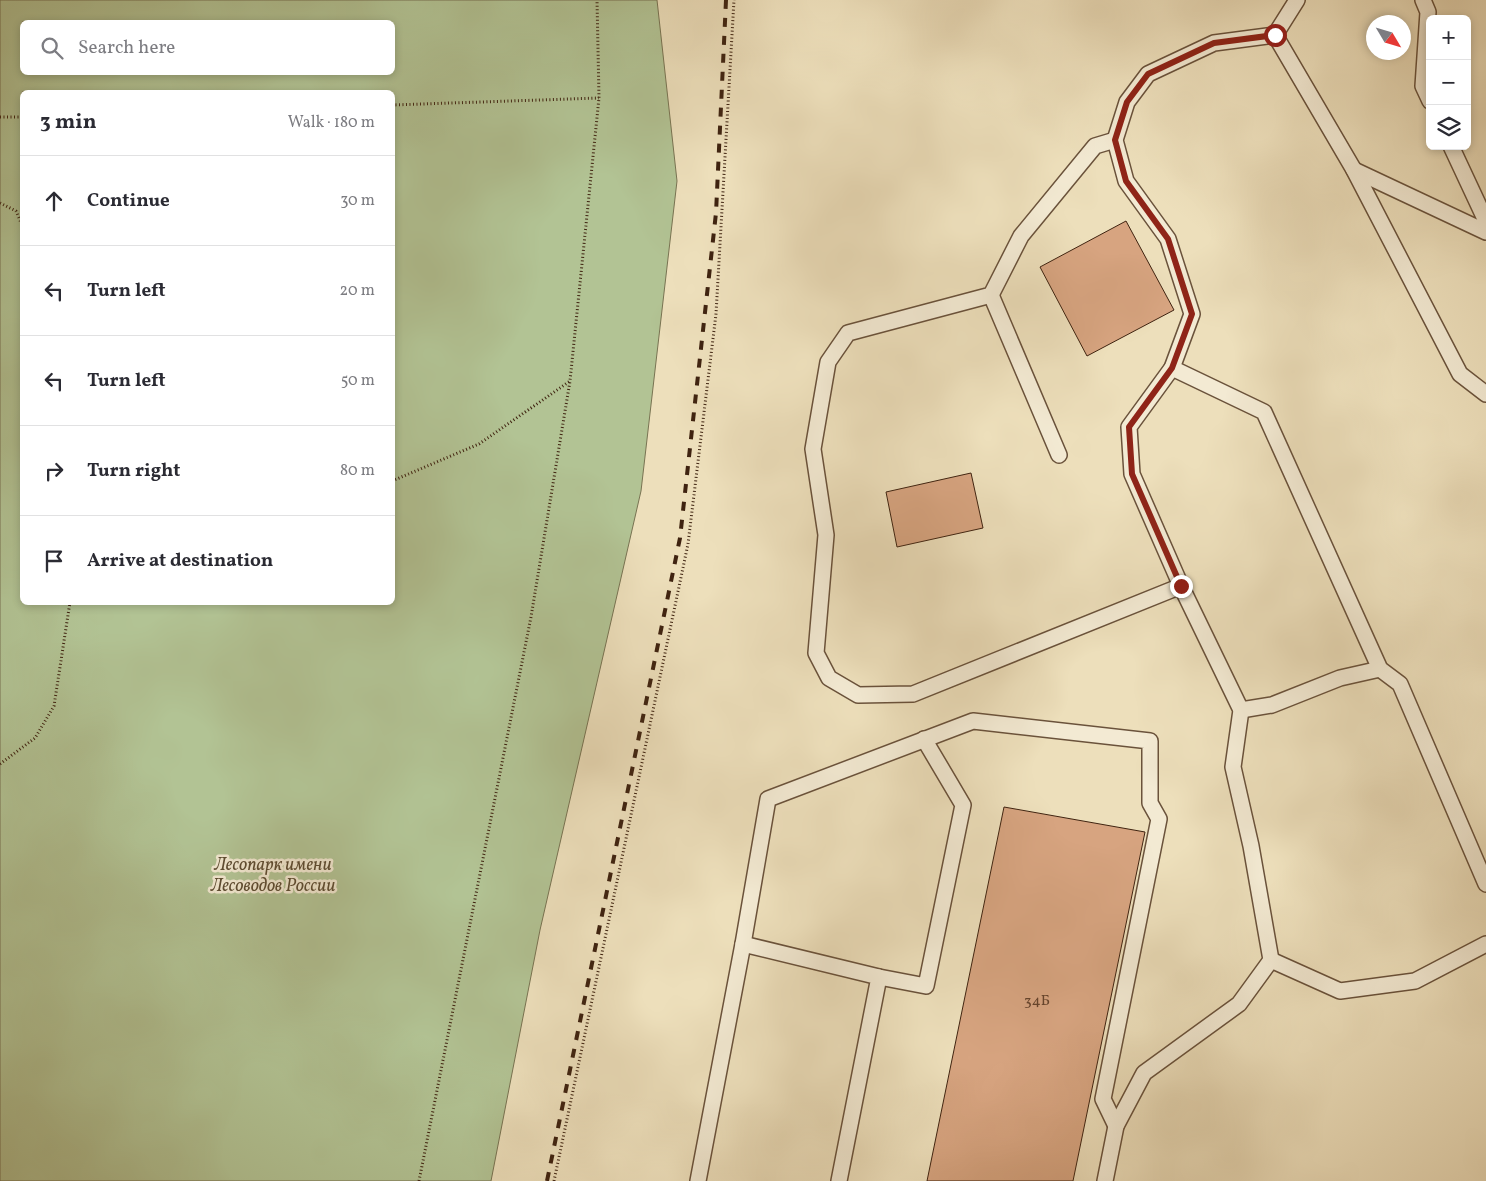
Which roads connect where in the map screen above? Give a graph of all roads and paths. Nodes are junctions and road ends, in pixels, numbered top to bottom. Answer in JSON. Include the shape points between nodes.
{"nodes":[{"id":1,"x":597,"y":0,"type":"edge"},
{"id":2,"x":734,"y":0,"type":"edge"},
{"id":3,"x":1297,"y":0,"type":"edge"},
{"id":4,"x":1423,"y":0,"type":"edge"},
{"id":5,"x":1275,"y":35,"type":"junction"},
{"id":6,"x":1426,"y":92,"type":"edge"},
{"id":7,"x":599,"y":98,"type":"junction"},
{"id":8,"x":395,"y":105,"type":"edge"},
{"id":9,"x":0,"y":117,"type":"edge"},
{"id":10,"x":20,"y":117,"type":"edge"},
{"id":11,"x":1115,"y":140,"type":"junction"},
{"id":12,"x":1453,"y":150,"type":"edge"},
{"id":13,"x":1354,"y":170,"type":"junction"},
{"id":14,"x":0,"y":203,"type":"edge"},
{"id":15,"x":20,"y":220,"type":"edge"},
{"id":16,"x":1486,"y":221,"type":"edge"},
{"id":17,"x":1486,"y":232,"type":"edge"},
{"id":18,"x":991,"y":295,"type":"junction"},
{"id":19,"x":1172,"y":368,"type":"junction"},
{"id":20,"x":570,"y":381,"type":"junction"},
{"id":21,"x":1486,"y":394,"type":"edge"},
{"id":22,"x":1059,"y":455,"type":"dead end"},
{"id":23,"x":395,"y":480,"type":"edge"},
{"id":24,"x":1181,"y":586,"type":"junction"},
{"id":25,"x":70,"y":605,"type":"edge"},
{"id":26,"x":1380,"y":669,"type":"junction"},
{"id":27,"x":1241,"y":710,"type":"junction"},
{"id":28,"x":924,"y":739,"type":"junction"},
{"id":29,"x":0,"y":764,"type":"edge"},
{"id":30,"x":1486,"y":884,"type":"edge"},
{"id":31,"x":743,"y":944,"type":"junction"},
{"id":32,"x":1486,"y":944,"type":"edge"},
{"id":33,"x":1271,"y":960,"type":"junction"},
{"id":34,"x":879,"y":977,"type":"junction"},
{"id":35,"x":1116,"y":1126,"type":"junction"},
{"id":36,"x":419,"y":1181,"type":"edge"},
{"id":37,"x":554,"y":1181,"type":"edge"},
{"id":38,"x":698,"y":1181,"type":"edge"},
{"id":39,"x":839,"y":1181,"type":"edge"},
{"id":40,"x":1105,"y":1181,"type":"edge"}],
"edges":[{"from":1,"to":7,"type":"path"},
{"from":2,"to":37,"type":"path","via":[[716,314],[688,544]]},
{"from":3,"to":5,"type":"lane"},
{"from":4,"to":6,"type":"lane","via":[[1428,12],[1423,86]]},
{"from":5,"to":11,"type":"lane","via":[[1214,43],[1148,74],[1127,102]]},
{"from":5,"to":13,"type":"lane"},
{"from":7,"to":8,"type":"path"},
{"from":7,"to":20,"type":"path"},
{"from":9,"to":10,"type":"path"},
{"from":11,"to":18,"type":"lane","via":[[1095,146],[1021,236]]},
{"from":11,"to":19,"type":"lane","via":[[1126,181],[1168,239],[1192,314]]},
{"from":12,"to":16,"type":"lane"},
{"from":13,"to":17,"type":"lane"},
{"from":13,"to":21,"type":"lane","via":[[1460,374]]},
{"from":14,"to":15,"type":"path","via":[[16,211]]},
{"from":18,"to":22,"type":"lane"},
{"from":18,"to":24,"type":"lane","via":[[848,333],[828,362],[813,449],[826,535],[816,653],[829,678],[858,695],[913,694]]},
{"from":19,"to":24,"type":"lane","via":[[1129,427],[1132,474]]},
{"from":19,"to":26,"type":"lane","via":[[1264,412]]},
{"from":20,"to":23,"type":"path","via":[[480,444]]},
{"from":20,"to":36,"type":"path","via":[[531,617]]},
{"from":24,"to":27,"type":"lane"},
{"from":25,"to":29,"type":"path","via":[[54,706],[35,738]]},
{"from":26,"to":27,"type":"lane","via":[[1340,678],[1272,705]]},
{"from":26,"to":30,"type":"lane","via":[[1400,684]]},
{"from":27,"to":33,"type":"lane","via":[[1233,767],[1252,846]]},
{"from":28,"to":31,"type":"lane","via":[[768,799]]},
{"from":28,"to":34,"type":"lane","via":[[963,805],[926,986]]},
{"from":28,"to":35,"type":"lane","via":[[973,721],[1150,741],[1150,802],[1159,819],[1102,1099]]},
{"from":31,"to":34,"type":"lane"},
{"from":31,"to":38,"type":"lane"},
{"from":32,"to":33,"type":"lane","via":[[1414,981],[1340,991]]},
{"from":33,"to":35,"type":"lane","via":[[1239,1004],[1144,1073]]},
{"from":34,"to":39,"type":"lane"},
{"from":35,"to":40,"type":"lane"}]}
